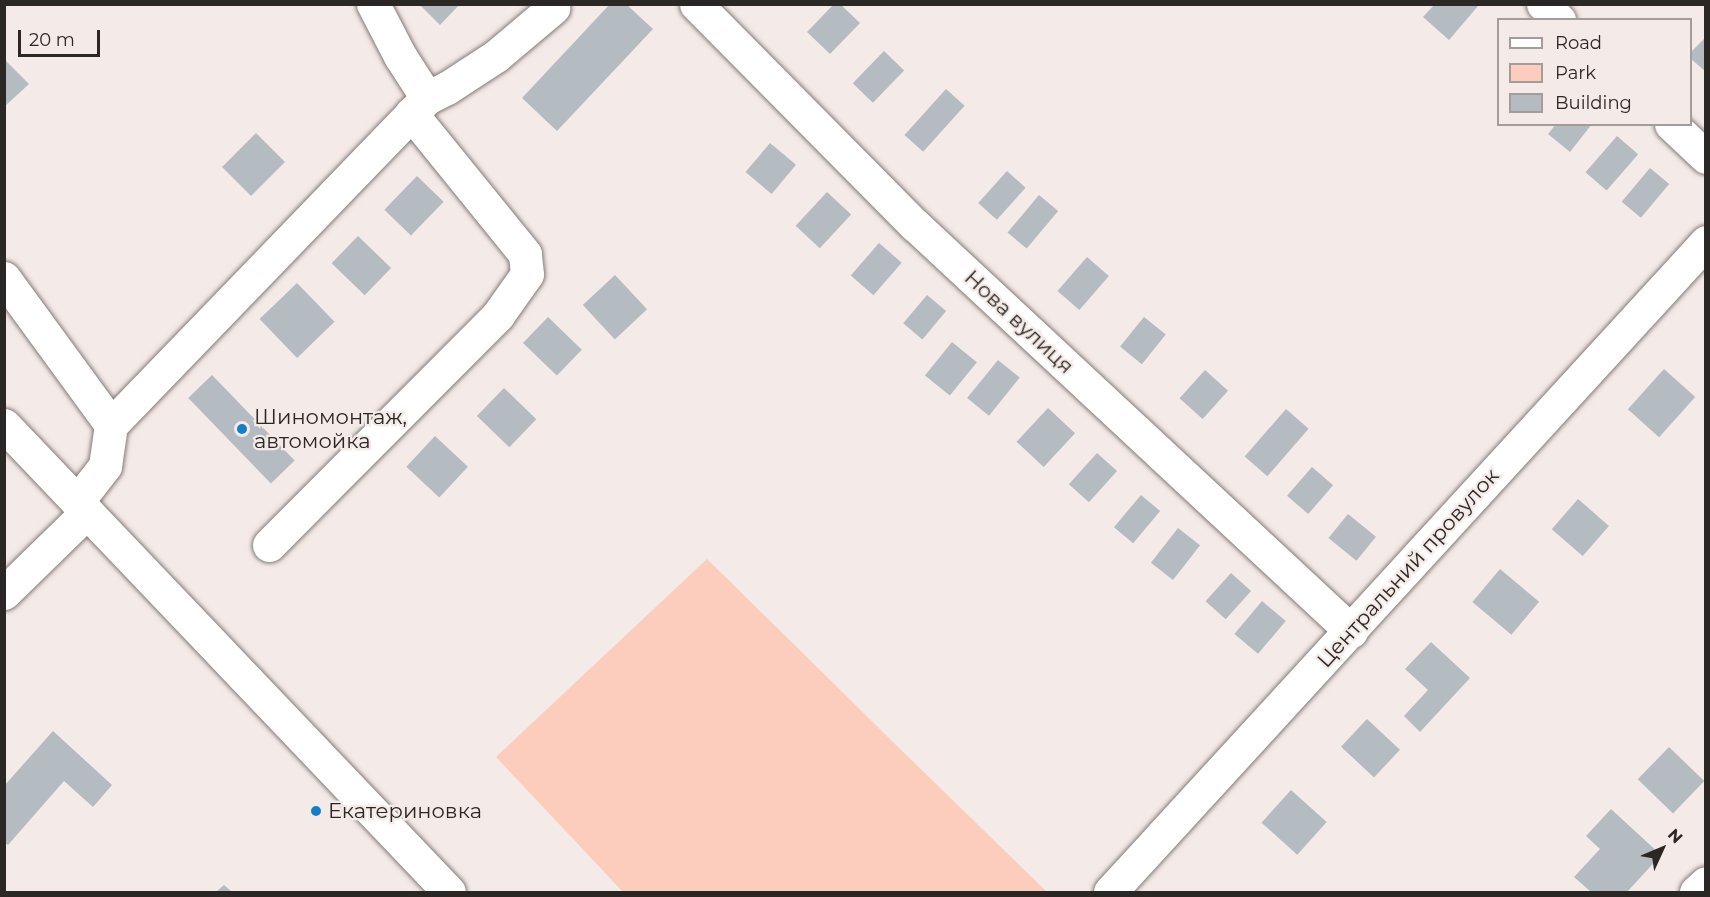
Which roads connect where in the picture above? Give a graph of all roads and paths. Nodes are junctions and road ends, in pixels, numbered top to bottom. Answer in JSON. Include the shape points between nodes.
{"nodes":[{"id":1,"x":373,"y":4,"type":"edge"},
{"id":2,"x":696,"y":4,"type":"edge"},
{"id":3,"x":1543,"y":4,"type":"edge"},
{"id":4,"x":553,"y":8,"type":"dead end"},
{"id":5,"x":1557,"y":18,"type":"edge"},
{"id":6,"x":419,"y":105,"type":"junction"},
{"id":7,"x":1673,"y":126,"type":"edge"},
{"id":8,"x":1706,"y":157,"type":"edge"},
{"id":9,"x":1706,"y":242,"type":"edge"},
{"id":10,"x":4,"y":278,"type":"edge"},
{"id":11,"x":4,"y":425,"type":"edge"},
{"id":12,"x":111,"y":425,"type":"junction"},
{"id":13,"x":82,"y":507,"type":"junction"},
{"id":14,"x":268,"y":545,"type":"dead end"},
{"id":15,"x":4,"y":593,"type":"edge"},
{"id":16,"x":1351,"y":631,"type":"junction"},
{"id":17,"x":1706,"y":883,"type":"edge"},
{"id":18,"x":449,"y":892,"type":"edge"},
{"id":19,"x":1110,"y":892,"type":"edge"},
{"id":20,"x":1696,"y":892,"type":"edge"}],
"edges":[{"from":1,"to":6,"type":"street","via":[[400,56]]},
{"from":2,"to":16,"type":"street","name":"Нова вулиця","via":[[915,225]]},
{"from":3,"to":5,"type":"street"},
{"from":4,"to":6,"type":"street","via":[[496,56]]},
{"from":6,"to":12,"type":"street"},
{"from":6,"to":14,"type":"street","via":[[525,254],[527,274],[498,315]]},
{"from":7,"to":8,"type":"street"},
{"from":9,"to":16,"type":"street","name":"Центральний провулок"},
{"from":10,"to":12,"type":"street"},
{"from":11,"to":13,"type":"street"},
{"from":12,"to":13,"type":"street","via":[[105,466]]},
{"from":13,"to":15,"type":"street"},
{"from":13,"to":18,"type":"street"},
{"from":16,"to":19,"type":"street","name":"Центральний провулок"},
{"from":17,"to":20,"type":"street"}]}
